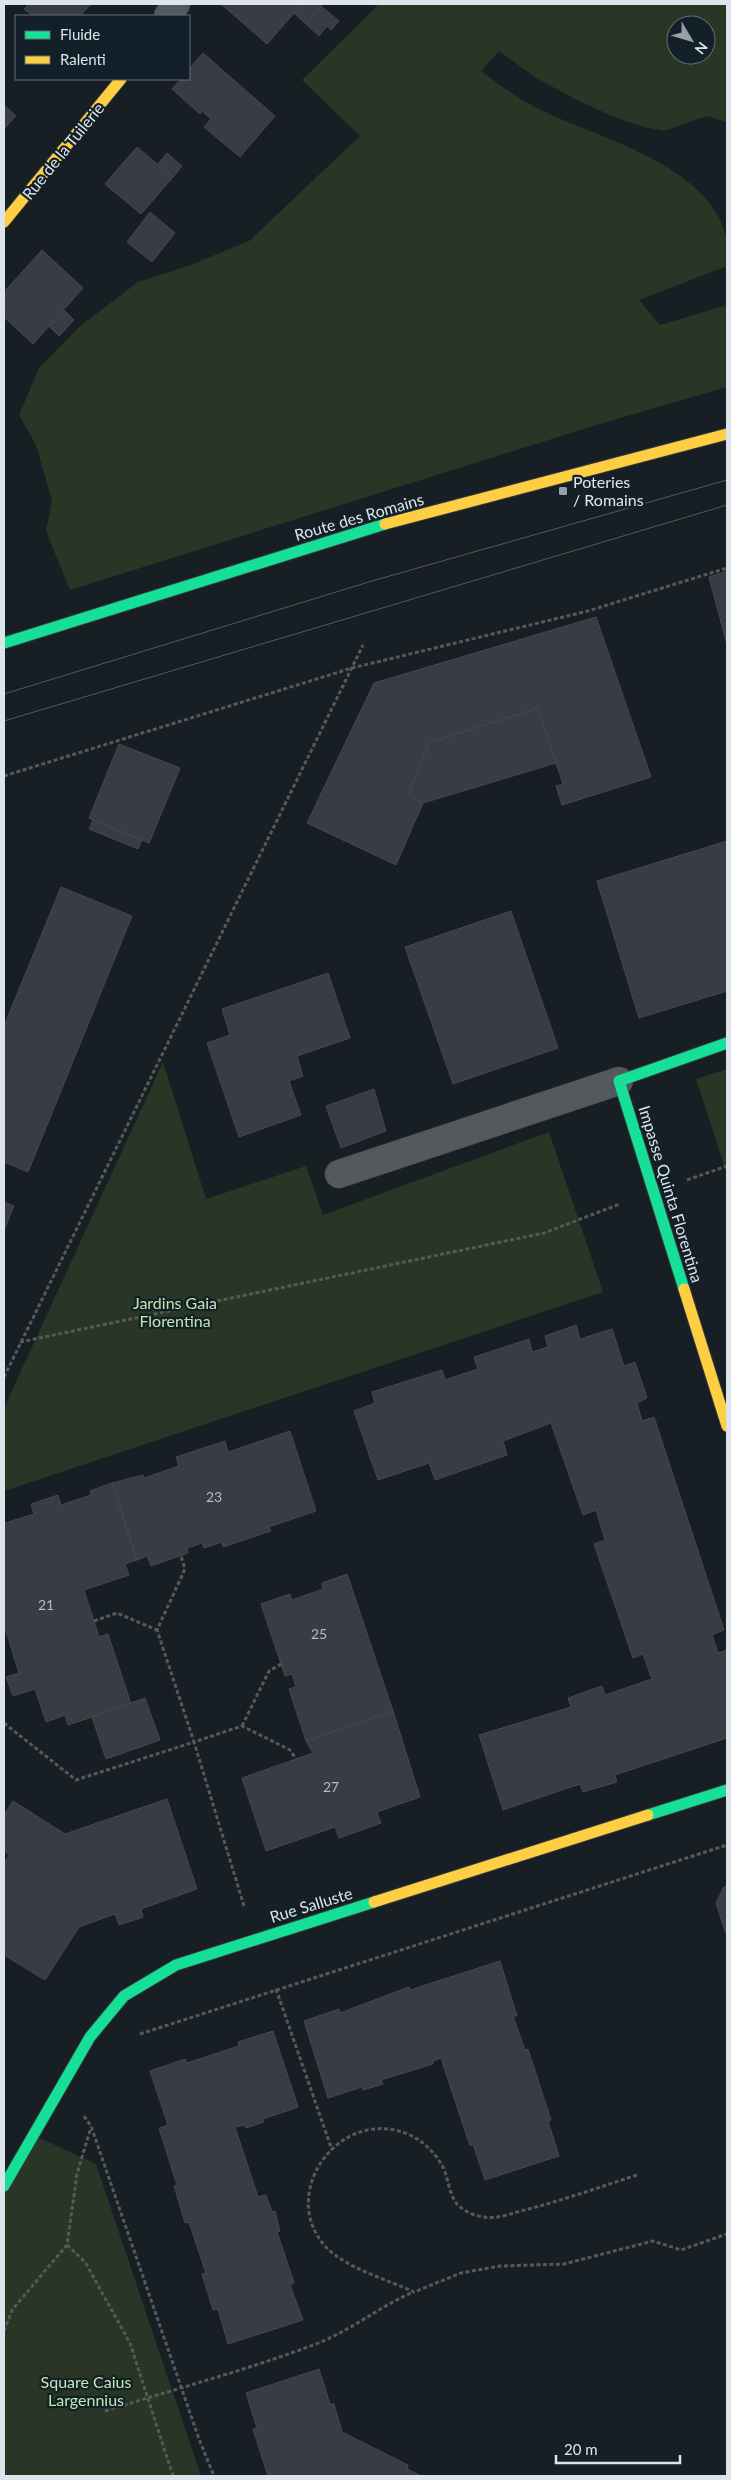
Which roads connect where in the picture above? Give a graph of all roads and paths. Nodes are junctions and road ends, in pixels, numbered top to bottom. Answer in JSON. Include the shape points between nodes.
{"nodes":[{"id":1,"x":176,"y":4,"type":"edge"},
{"id":2,"x":169,"y":15,"type":"edge"},
{"id":3,"x":120,"y":80,"type":"edge"},
{"id":4,"x":4,"y":222,"type":"edge"},
{"id":5,"x":727,"y":434,"type":"edge"},
{"id":6,"x":727,"y":568,"type":"edge"},
{"id":7,"x":4,"y":643,"type":"edge"},
{"id":8,"x":363,"y":646,"type":"dead end"},
{"id":9,"x":352,"y":668,"type":"junction"},
{"id":10,"x":4,"y":776,"type":"edge"},
{"id":11,"x":727,"y":1044,"type":"edge"},
{"id":12,"x":619,"y":1081,"type":"junction"},
{"id":13,"x":727,"y":1166,"type":"edge"},
{"id":14,"x":340,"y":1174,"type":"dead end"},
{"id":15,"x":653,"y":1191,"type":"junction"},
{"id":16,"x":20,"y":1342,"type":"junction"},
{"id":17,"x":4,"y":1377,"type":"edge"},
{"id":18,"x":727,"y":1426,"type":"edge"},
{"id":19,"x":181,"y":1556,"type":"dead end"},
{"id":20,"x":94,"y":1621,"type":"dead end"},
{"id":21,"x":157,"y":1630,"type":"junction"},
{"id":22,"x":281,"y":1664,"type":"dead end"},
{"id":23,"x":4,"y":1724,"type":"edge"},
{"id":24,"x":242,"y":1726,"type":"junction"},
{"id":25,"x":194,"y":1742,"type":"junction"},
{"id":26,"x":296,"y":1759,"type":"dead end"},
{"id":27,"x":727,"y":1790,"type":"edge"},
{"id":28,"x":727,"y":1845,"type":"edge"},
{"id":29,"x":254,"y":1940,"type":"junction"},
{"id":30,"x":276,"y":1989,"type":"junction"},
{"id":31,"x":138,"y":2035,"type":"dead end"},
{"id":32,"x":63,"y":2085,"type":"junction"},
{"id":33,"x":91,"y":2126,"type":"junction"},
{"id":34,"x":332,"y":2150,"type":"junction"},
{"id":35,"x":637,"y":2175,"type":"dead end"},
{"id":36,"x":4,"y":2186,"type":"edge"},
{"id":37,"x":727,"y":2234,"type":"edge"},
{"id":38,"x":67,"y":2245,"type":"junction"},
{"id":39,"x":414,"y":2292,"type":"junction"},
{"id":40,"x":4,"y":2331,"type":"edge"},
{"id":41,"x":181,"y":2388,"type":"junction"},
{"id":42,"x":148,"y":2398,"type":"junction"},
{"id":43,"x":105,"y":2411,"type":"dead end"},
{"id":44,"x":173,"y":2476,"type":"edge"},
{"id":45,"x":214,"y":2476,"type":"edge"}],
"edges":[{"from":1,"to":2,"type":"street"},
{"from":3,"to":4,"type":"street","name":"Rue de la Tuilerie"},
{"from":5,"to":7,"type":"street","name":"Route des Romains","via":[[379,526]]},
{"from":6,"to":9,"type":"path","via":[[588,611]]},
{"from":8,"to":9,"type":"path"},
{"from":9,"to":10,"type":"path"},
{"from":9,"to":16,"type":"path"},
{"from":11,"to":12,"type":"street"},
{"from":12,"to":14,"type":"street"},
{"from":12,"to":15,"type":"street","name":"Impasse Quinta Florentina"},
{"from":13,"to":15,"type":"path"},
{"from":15,"to":16,"type":"path","via":[[544,1233]]},
{"from":15,"to":18,"type":"street","name":"Impasse Quinta Florentina"},
{"from":16,"to":17,"type":"path"},
{"from":19,"to":21,"type":"path","via":[[185,1569]]},
{"from":20,"to":21,"type":"path","via":[[117,1613]]},
{"from":21,"to":25,"type":"path"},
{"from":22,"to":24,"type":"path","via":[[269,1671]]},
{"from":23,"to":25,"type":"path","via":[[76,1780]]},
{"from":24,"to":25,"type":"path"},
{"from":24,"to":26,"type":"path","via":[[290,1750]]},
{"from":25,"to":29,"type":"path"},
{"from":27,"to":29,"type":"street","name":"Rue Salluste"},
{"from":28,"to":30,"type":"path"},
{"from":29,"to":32,"type":"street","name":"Rue Salluste","via":[[176,1966],[124,1996],[90,2037]]},
{"from":30,"to":31,"type":"path"},
{"from":30,"to":34,"type":"path"},
{"from":32,"to":33,"type":"path"},
{"from":32,"to":36,"type":"street","name":"Rue Salluste"},
{"from":33,"to":38,"type":"path","via":[[77,2174]]},
{"from":33,"to":41,"type":"path"},
{"from":34,"to":35,"type":"path","via":[[352,2134],[372,2129],[395,2130],[413,2136],[428,2147],[442,2166],[455,2202],[462,2209],[484,2217],[536,2207]]},
{"from":34,"to":39,"type":"path","via":[[324,2157],[310,2186],[307,2207],[313,2225],[326,2247],[340,2259]]},
{"from":37,"to":39,"type":"path","via":[[681,2250],[653,2241],[564,2264],[500,2266],[461,2274]]},
{"from":38,"to":40,"type":"path","via":[[12,2310]]},
{"from":38,"to":42,"type":"path","via":[[86,2262],[130,2343]]},
{"from":39,"to":41,"type":"path","via":[[317,2344]]},
{"from":41,"to":42,"type":"path"},
{"from":41,"to":45,"type":"path"},
{"from":42,"to":43,"type":"path"},
{"from":42,"to":44,"type":"path"}]}
